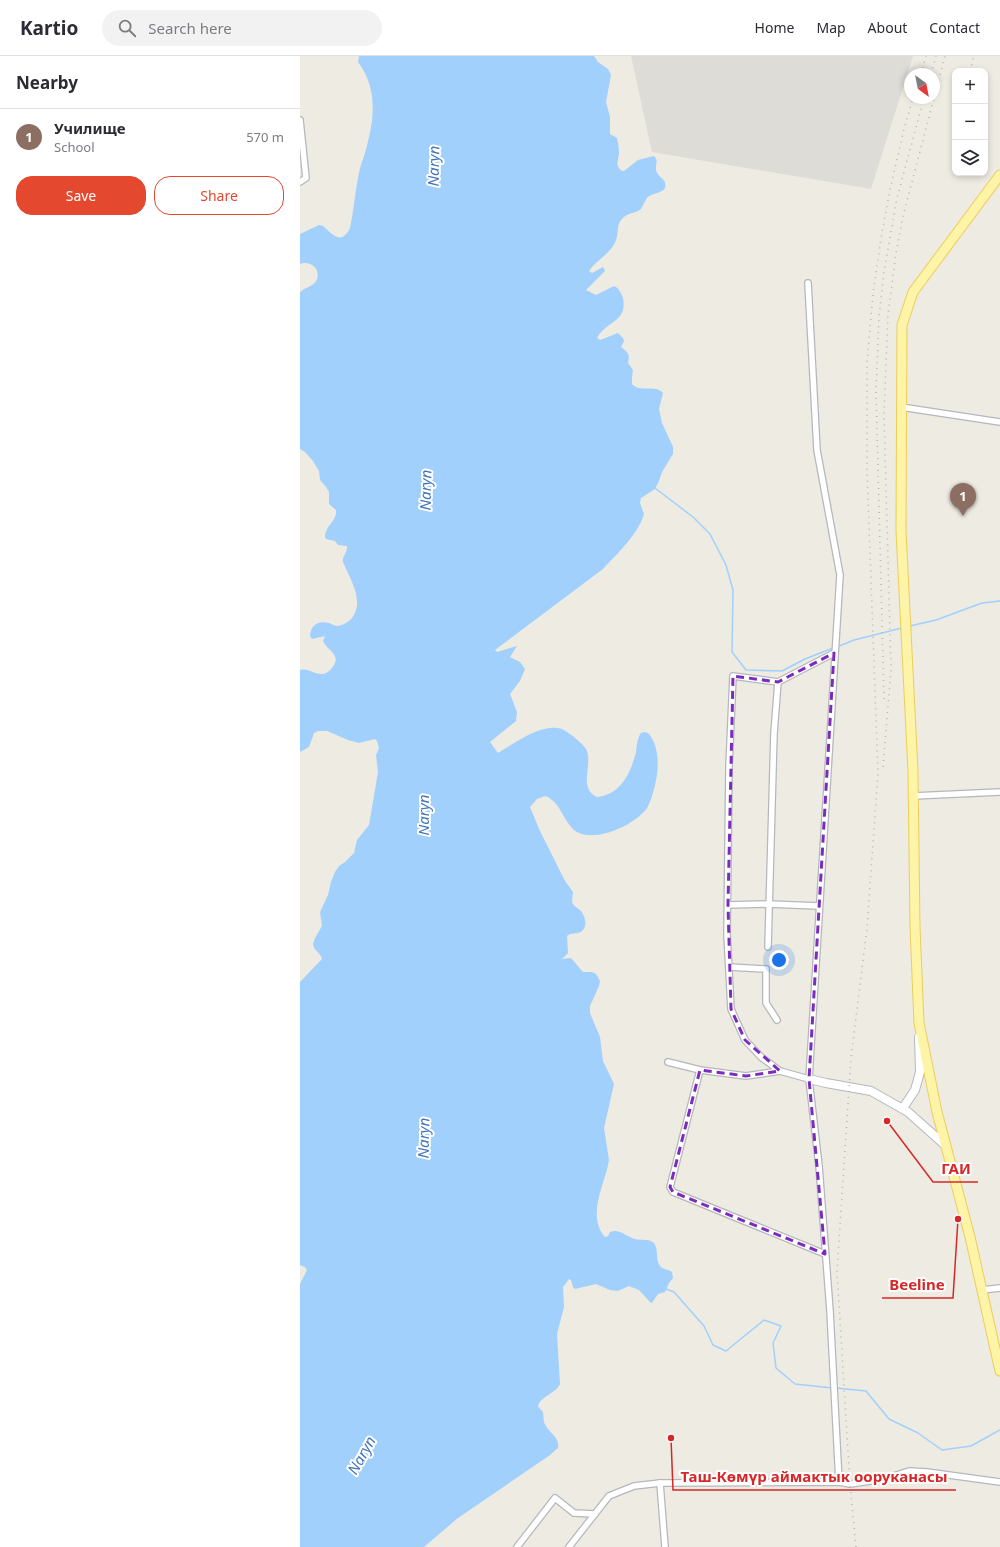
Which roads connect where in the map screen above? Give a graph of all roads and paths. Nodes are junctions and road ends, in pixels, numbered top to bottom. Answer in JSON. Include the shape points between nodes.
{"nodes":[{"id":1,"x":300,"y":120,"type":"edge"},
{"id":2,"x":1000,"y":174,"type":"edge"},
{"id":3,"x":300,"y":182,"type":"edge"},
{"id":4,"x":808,"y":283,"type":"dead end"},
{"id":5,"x":901,"y":407,"type":"junction"},
{"id":6,"x":1000,"y":422,"type":"edge"},
{"id":7,"x":834,"y":653,"type":"junction"},
{"id":8,"x":778,"y":682,"type":"junction"},
{"id":9,"x":1000,"y":792,"type":"edge"},
{"id":10,"x":913,"y":796,"type":"junction"},
{"id":11,"x":728,"y":904,"type":"junction"},
{"id":12,"x":769,"y":904,"type":"junction"},
{"id":13,"x":819,"y":906,"type":"junction"},
{"id":14,"x":768,"y":947,"type":"dead end"},
{"id":15,"x":729,"y":967,"type":"junction"},
{"id":16,"x":777,"y":1020,"type":"dead end"},
{"id":17,"x":919,"y":1023,"type":"junction"},
{"id":18,"x":668,"y":1062,"type":"dead end"},
{"id":19,"x":700,"y":1070,"type":"junction"},
{"id":20,"x":780,"y":1071,"type":"junction"},
{"id":21,"x":809,"y":1079,"type":"junction"},
{"id":22,"x":903,"y":1108,"type":"junction"},
{"id":23,"x":945,"y":1145,"type":"junction"},
{"id":24,"x":825,"y":1254,"type":"junction"},
{"id":25,"x":1000,"y":1288,"type":"edge"},
{"id":26,"x":982,"y":1290,"type":"junction"},
{"id":27,"x":1000,"y":1371,"type":"edge"},
{"id":28,"x":839,"y":1482,"type":"junction"},
{"id":29,"x":1000,"y":1482,"type":"edge"},
{"id":30,"x":660,"y":1483,"type":"junction"},
{"id":31,"x":595,"y":1514,"type":"junction"},
{"id":32,"x":517,"y":1547,"type":"edge"},
{"id":33,"x":569,"y":1547,"type":"edge"},
{"id":34,"x":665,"y":1547,"type":"edge"}],
"edges":[{"from":1,"to":3,"type":"street","via":[[306,178]]},
{"from":2,"to":5,"type":"main road","via":[[913,292],[902,325]]},
{"from":4,"to":7,"type":"street","via":[[817,450],[840,574]]},
{"from":5,"to":6,"type":"street"},
{"from":5,"to":10,"type":"main road","via":[[901,531]]},
{"from":7,"to":8,"type":"street"},
{"from":7,"to":13,"type":"street"},
{"from":8,"to":11,"type":"street","via":[[733,676]]},
{"from":8,"to":12,"type":"street"},
{"from":9,"to":10,"type":"street"},
{"from":10,"to":17,"type":"main road"},
{"from":11,"to":12,"type":"street"},
{"from":11,"to":15,"type":"street"},
{"from":12,"to":13,"type":"street"},
{"from":12,"to":14,"type":"street"},
{"from":13,"to":21,"type":"street"},
{"from":15,"to":16,"type":"street","via":[[766,969],[766,1003]]},
{"from":15,"to":20,"type":"street","via":[[731,1010],[745,1040],[761,1057]]},
{"from":17,"to":22,"type":"street","via":[[920,1072],[915,1090]]},
{"from":17,"to":23,"type":"main road"},
{"from":18,"to":19,"type":"street"},
{"from":19,"to":20,"type":"street","via":[[746,1076]]},
{"from":19,"to":24,"type":"street","via":[[670,1187],[672,1192]]},
{"from":20,"to":21,"type":"street"},
{"from":21,"to":22,"type":"street","via":[[871,1091]]},
{"from":21,"to":24,"type":"street","via":[[819,1166]]},
{"from":22,"to":23,"type":"street"},
{"from":23,"to":26,"type":"main road"},
{"from":24,"to":28,"type":"street"},
{"from":25,"to":26,"type":"street"},
{"from":26,"to":27,"type":"main road"},
{"from":28,"to":29,"type":"street","via":[[850,1484],[909,1472]]},
{"from":28,"to":30,"type":"street"},
{"from":30,"to":31,"type":"street","via":[[634,1486],[609,1496]]},
{"from":30,"to":34,"type":"street"},
{"from":31,"to":32,"type":"street","via":[[574,1513],[555,1498]]},
{"from":31,"to":33,"type":"street"}]}
